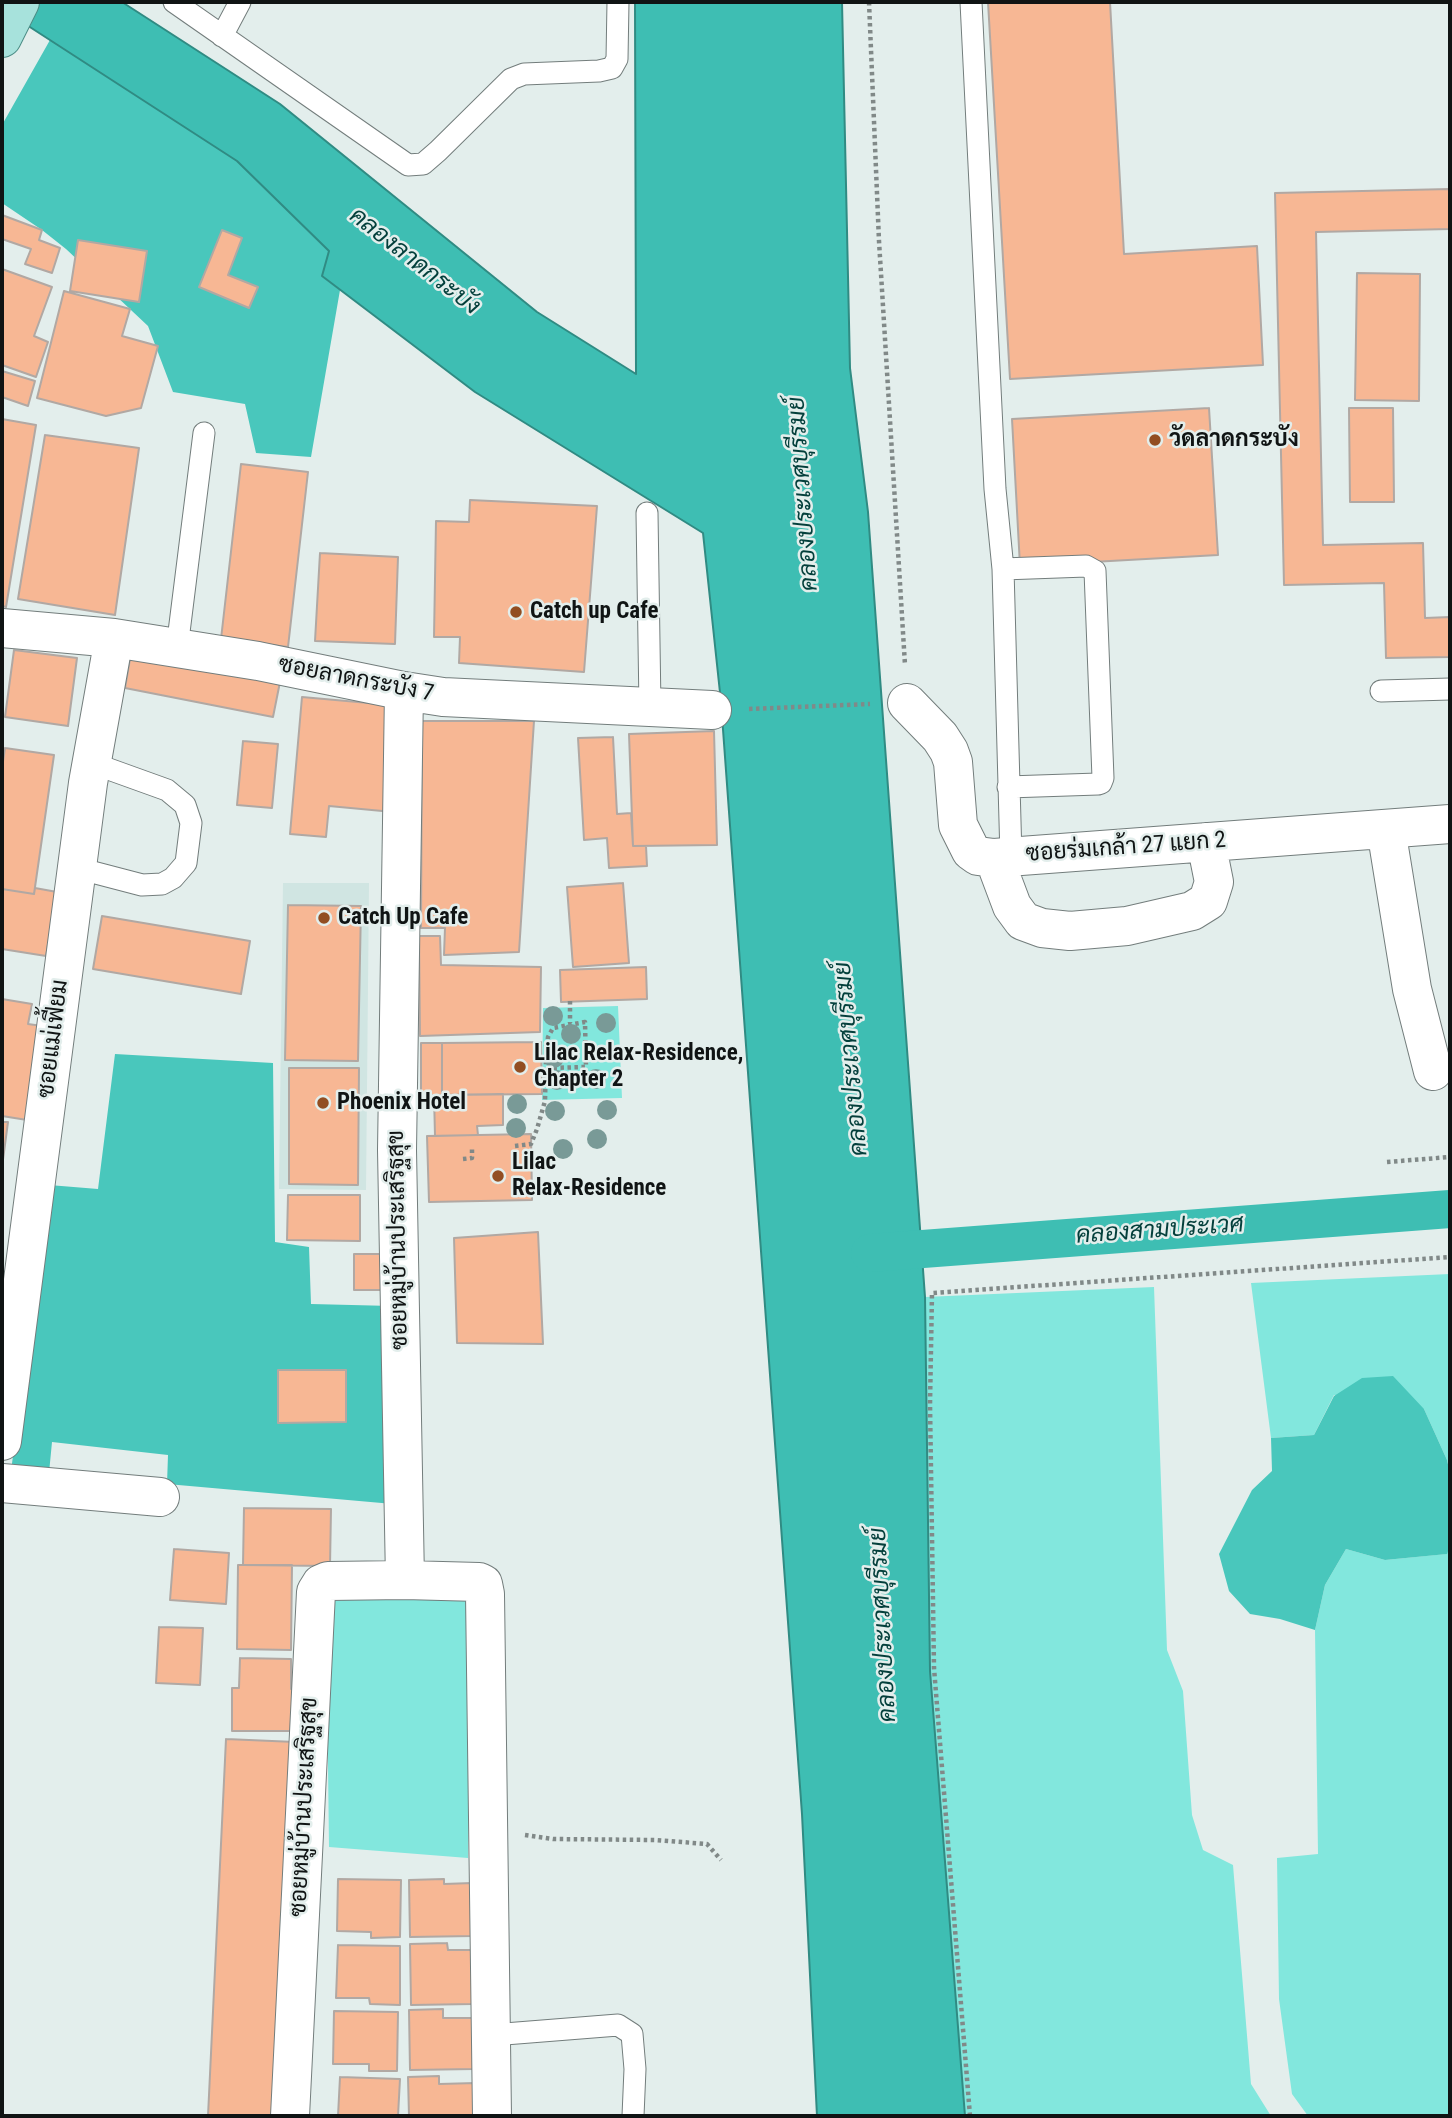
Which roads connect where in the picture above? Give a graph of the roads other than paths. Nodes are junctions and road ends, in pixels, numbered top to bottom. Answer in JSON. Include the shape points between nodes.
{"nodes":[{"id":1,"x":20,"y":2,"type":"edge"},
{"id":2,"x":174,"y":2,"type":"edge"},
{"id":3,"x":240,"y":2,"type":"edge"},
{"id":4,"x":618,"y":2,"type":"edge"},
{"id":5,"x":971,"y":2,"type":"edge"},
{"id":6,"x":222,"y":36,"type":"junction"},
{"id":7,"x":2,"y":38,"type":"edge"},
{"id":8,"x":204,"y":433,"type":"dead end"},
{"id":9,"x":647,"y":513,"type":"dead end"},
{"id":10,"x":1003,"y":569,"type":"junction"},
{"id":11,"x":2,"y":628,"type":"edge"},
{"id":12,"x":114,"y":638,"type":"junction"},
{"id":13,"x":177,"y":648,"type":"junction"},
{"id":14,"x":1450,"y":690,"type":"edge"},
{"id":15,"x":404,"y":691,"type":"junction"},
{"id":16,"x":1381,"y":691,"type":"dead end"},
{"id":17,"x":907,"y":703,"type":"road end"},
{"id":18,"x":650,"y":707,"type":"junction"},
{"id":19,"x":712,"y":710,"type":"road end"},
{"id":20,"x":92,"y":763,"type":"junction"},
{"id":21,"x":1008,"y":787,"type":"junction"},
{"id":22,"x":1450,"y":824,"type":"edge"},
{"id":23,"x":1386,"y":829,"type":"junction"},
{"id":24,"x":1206,"y":842,"type":"junction"},
{"id":25,"x":1002,"y":857,"type":"junction"},
{"id":26,"x":77,"y":868,"type":"junction"},
{"id":27,"x":1433,"y":1071,"type":"dead end"},
{"id":28,"x":2,"y":1441,"type":"edge"},
{"id":29,"x":2,"y":1483,"type":"edge"},
{"id":30,"x":160,"y":1497,"type":"dead end"},
{"id":31,"x":405,"y":1580,"type":"junction"},
{"id":32,"x":492,"y":2035,"type":"junction"},
{"id":33,"x":289,"y":2116,"type":"edge"},
{"id":34,"x":492,"y":2116,"type":"edge"},
{"id":35,"x":633,"y":2116,"type":"edge"}],
"edges":[{"from":1,"to":7,"type":"main road"},
{"from":2,"to":6,"type":"lane"},
{"from":3,"to":6,"type":"lane"},
{"from":4,"to":6,"type":"lane","via":[[617,59],[612,68],[524,74],[511,79],[423,164],[408,165]]},
{"from":5,"to":10,"type":"lane"},
{"from":8,"to":13,"type":"lane"},
{"from":9,"to":18,"type":"lane"},
{"from":10,"to":21,"type":"lane"},
{"from":10,"to":21,"type":"lane","via":[[1086,566],[1095,571],[1103,778],[1098,784]]},
{"from":11,"to":12,"type":"street","name":"ซอยลาดกระบัง 7"},
{"from":12,"to":13,"type":"street","name":"ซอยลาดกระบัง 7"},
{"from":12,"to":20,"type":"street","name":"ซอยแม่เฟี้ยม"},
{"from":13,"to":15,"type":"street","name":"ซอยลาดกระบัง 7"},
{"from":14,"to":16,"type":"lane"},
{"from":15,"to":18,"type":"street","name":"ซอยลาดกระบัง 7"},
{"from":15,"to":31,"type":"street","name":"ซอยหมู่บ้านประเสริฐสุข","via":[[397,1150]]},
{"from":17,"to":25,"type":"street","name":"ซอยร่มเกล้า 27 แยก 2","via":[[949,751],[958,825],[971,851],[978,856]]},
{"from":18,"to":19,"type":"street","name":"ซอยลาดกระบัง 7"},
{"from":20,"to":26,"type":"street","name":"ซอยแม่เฟี้ยม"},
{"from":20,"to":26,"type":"lane","via":[[167,790],[185,805],[191,823],[186,863],[162,884],[142,885]]},
{"from":21,"to":25,"type":"lane"},
{"from":22,"to":23,"type":"street","name":"ซอยร่มเกล้า 27 แยก 2"},
{"from":23,"to":24,"type":"street","name":"ซอยร่มเกล้า 27 แยก 2"},
{"from":23,"to":27,"type":"street","via":[[1412,989]]},
{"from":24,"to":25,"type":"street","name":"ซอยร่มเกล้า 27 แยก 2"},
{"from":24,"to":25,"type":"street","via":[[1214,883],[1208,901],[1192,911],[1127,926],[1070,931],[1042,929],[1023,921],[1012,906]]},
{"from":26,"to":28,"type":"street","name":"ซอยแม่เฟี้ยม"},
{"from":29,"to":30,"type":"street"},
{"from":31,"to":32,"type":"street","name":"ซอยหมู่บ้านประเสริฐสุข","via":[[483,1584]]},
{"from":31,"to":33,"type":"street","name":"ซอยหมู่บ้านประเสริฐสุข","via":[[328,1581],[316,1592]]},
{"from":32,"to":34,"type":"street","name":"ซอยหมู่บ้านประเสริฐสุข"},
{"from":32,"to":35,"type":"lane","via":[[618,2025],[632,2034]]}]}
